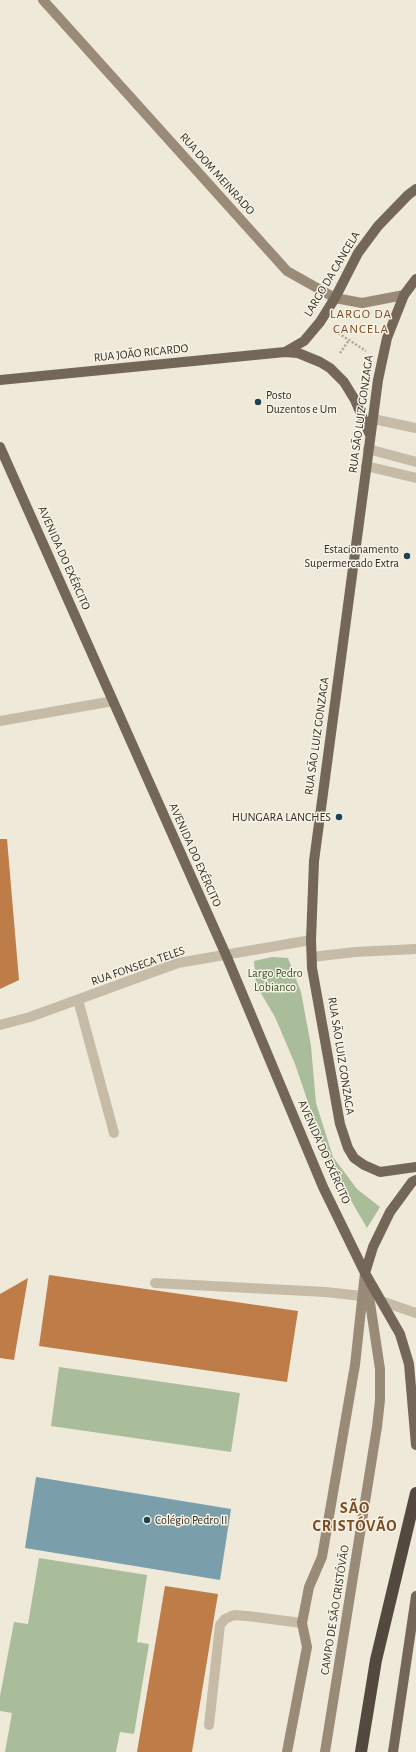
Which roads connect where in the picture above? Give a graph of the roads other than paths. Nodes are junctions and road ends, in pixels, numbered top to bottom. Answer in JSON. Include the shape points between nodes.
{"nodes":[{"id":1,"x":43,"y":0,"type":"edge"},
{"id":2,"x":416,"y":189,"type":"edge"},
{"id":3,"x":416,"y":279,"type":"edge"},
{"id":4,"x":404,"y":295,"type":"junction"},
{"id":5,"x":335,"y":298,"type":"junction"},
{"id":6,"x":285,"y":352,"type":"junction"},
{"id":7,"x":0,"y":380,"type":"edge"},
{"id":8,"x":373,"y":419,"type":"junction"},
{"id":9,"x":416,"y":428,"type":"edge"},
{"id":10,"x":370,"y":435,"type":"junction"},
{"id":11,"x":0,"y":447,"type":"edge"},
{"id":12,"x":368,"y":449,"type":"junction"},
{"id":13,"x":416,"y":462,"type":"edge"},
{"id":14,"x":366,"y":466,"type":"junction"},
{"id":15,"x":416,"y":478,"type":"edge"},
{"id":16,"x":113,"y":701,"type":"junction"},
{"id":17,"x":0,"y":721,"type":"edge"},
{"id":18,"x":311,"y":940,"type":"junction"},
{"id":19,"x":416,"y":949,"type":"edge"},
{"id":20,"x":226,"y":955,"type":"junction"},
{"id":21,"x":312,"y":957,"type":"junction"},
{"id":22,"x":78,"y":1000,"type":"junction"},
{"id":23,"x":0,"y":1025,"type":"edge"},
{"id":24,"x":114,"y":1133,"type":"dead end"},
{"id":25,"x":416,"y":1167,"type":"edge"},
{"id":26,"x":416,"y":1180,"type":"edge"},
{"id":27,"x":365,"y":1273,"type":"junction"},
{"id":28,"x":155,"y":1284,"type":"dead end"},
{"id":29,"x":362,"y":1296,"type":"junction"},
{"id":30,"x":381,"y":1301,"type":"junction"},
{"id":31,"x":416,"y":1313,"type":"edge"},
{"id":32,"x":416,"y":1445,"type":"edge"},
{"id":33,"x":416,"y":1493,"type":"edge"},
{"id":34,"x":416,"y":1596,"type":"edge"},
{"id":35,"x":302,"y":1624,"type":"junction"},
{"id":36,"x":208,"y":1725,"type":"dead end"},
{"id":37,"x":288,"y":1752,"type":"edge"},
{"id":38,"x":325,"y":1752,"type":"edge"},
{"id":39,"x":361,"y":1752,"type":"edge"},
{"id":40,"x":393,"y":1752,"type":"edge"}],
"edges":[{"from":1,"to":5,"type":"street","name":"RUA DOM MEINRADO","via":[[286,271]]},
{"from":2,"to":5,"type":"main road","name":"LARGO DA CANCELA","via":[[378,226],[362,247]]},
{"from":3,"to":4,"type":"main road","name":"RUA SÃO LUIZ GONZAGA"},
{"from":4,"to":5,"type":"street","name":"RUA DOM MEINRADO","via":[[362,303]]},
{"from":4,"to":8,"type":"main road","name":"RUA SÃO LUIZ GONZAGA","via":[[381,361]]},
{"from":5,"to":6,"type":"main road","name":"LARGO DA CANCELA","via":[[320,322],[304,340]]},
{"from":6,"to":7,"type":"main road","name":"RUA JOÃO RICARDO"},
{"from":6,"to":10,"type":"main road","via":[[310,357],[330,368],[344,382]]},
{"from":8,"to":9,"type":"street"},
{"from":8,"to":10,"type":"main road","name":"RUA SÃO LUIZ GONZAGA"},
{"from":10,"to":12,"type":"main road","name":"RUA SÃO LUIZ GONZAGA"},
{"from":11,"to":16,"type":"main road","name":"AVENIDA DO EXÉRCITO"},
{"from":12,"to":13,"type":"street"},
{"from":12,"to":14,"type":"main road","name":"RUA SÃO LUIZ GONZAGA"},
{"from":14,"to":15,"type":"street"},
{"from":14,"to":18,"type":"main road","name":"RUA SÃO LUIZ GONZAGA","via":[[314,861]]},
{"from":16,"to":17,"type":"street"},
{"from":16,"to":20,"type":"main road","name":"AVENIDA DO EXÉRCITO"},
{"from":18,"to":20,"type":"street","name":"RUA FONSECA TELES"},
{"from":18,"to":21,"type":"main road","name":"RUA SÃO LUIZ GONZAGA"},
{"from":19,"to":21,"type":"street"},
{"from":20,"to":22,"type":"street","name":"RUA FONSECA TELES","via":[[178,963]]},
{"from":20,"to":27,"type":"main road","name":"AVENIDA DO EXÉRCITO","via":[[324,1187]]},
{"from":21,"to":25,"type":"main road","name":"RUA SÃO LUIZ GONZAGA","via":[[340,1124],[348,1148],[354,1158],[380,1172]]},
{"from":22,"to":23,"type":"street","name":"RUA FONSECA TELES"},
{"from":22,"to":24,"type":"street"},
{"from":26,"to":27,"type":"main road","via":[[390,1212],[373,1247]]},
{"from":27,"to":29,"type":"street"},
{"from":27,"to":30,"type":"main road"},
{"from":27,"to":38,"type":"street","name":"CAMPO DE SÃO CRISTÓVÃO","via":[[380,1369],[380,1400]]},
{"from":28,"to":29,"type":"street"},
{"from":29,"to":35,"type":"street","via":[[355,1365],[322,1557],[309,1587]]},
{"from":30,"to":31,"type":"street"},
{"from":30,"to":32,"type":"main road","via":[[400,1334],[409,1364]]},
{"from":33,"to":39,"type":"highway","via":[[376,1660]]},
{"from":34,"to":40,"type":"main road"},
{"from":35,"to":36,"type":"street","via":[[234,1615],[225,1619],[220,1625]]},
{"from":35,"to":37,"type":"street","via":[[307,1648]]}]}
